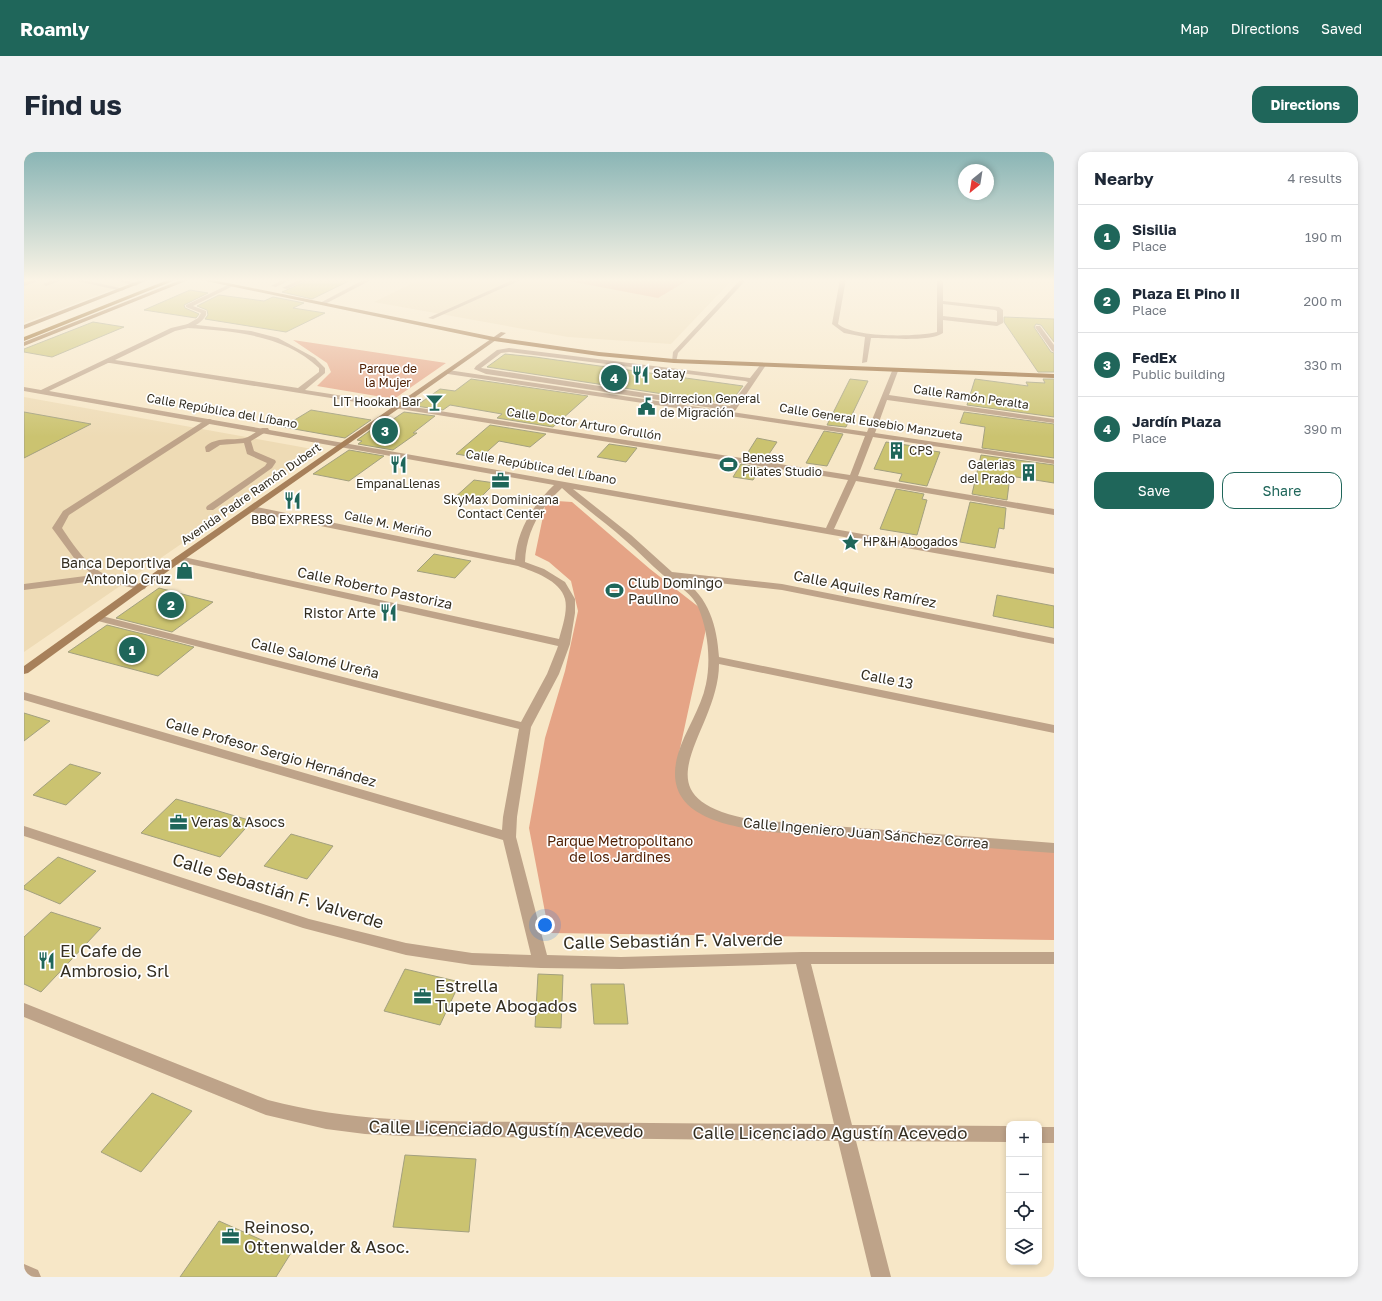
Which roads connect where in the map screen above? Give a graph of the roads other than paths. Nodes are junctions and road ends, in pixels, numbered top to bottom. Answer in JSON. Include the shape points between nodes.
{"nodes":[{"id":1,"x":43,"y":332,"type":"edge"},
{"id":2,"x":56,"y":332,"type":"edge"},
{"id":3,"x":168,"y":332,"type":"edge"},
{"id":4,"x":240,"y":332,"type":"edge"},
{"id":5,"x":475,"y":332,"type":"edge"},
{"id":6,"x":694,"y":332,"type":"edge"},
{"id":7,"x":847,"y":332,"type":"edge"},
{"id":8,"x":941,"y":332,"type":"edge"},
{"id":9,"x":1041,"y":332,"type":"edge"},
{"id":10,"x":494,"y":335,"type":"junction"},
{"id":11,"x":868,"y":336,"type":"junction"},
{"id":12,"x":24,"y":339,"type":"edge"},
{"id":13,"x":24,"y":344,"type":"edge"},
{"id":14,"x":1054,"y":350,"type":"edge"},
{"id":15,"x":645,"y":351,"type":"dead end"},
{"id":16,"x":683,"y":354,"type":"dead end"},
{"id":17,"x":672,"y":355,"type":"junction"},
{"id":18,"x":706,"y":355,"type":"dead end"},
{"id":19,"x":110,"y":361,"type":"junction"},
{"id":20,"x":864,"y":362,"type":"junction"},
{"id":21,"x":763,"y":365,"type":"junction"},
{"id":22,"x":1054,"y":370,"type":"edge"},
{"id":23,"x":894,"y":371,"type":"junction"},
{"id":24,"x":448,"y":372,"type":"junction"},
{"id":25,"x":1054,"y":376,"type":"edge"},
{"id":26,"x":752,"y":381,"type":"junction"},
{"id":27,"x":24,"y":389,"type":"edge"},
{"id":28,"x":300,"y":390,"type":"junction"},
{"id":29,"x":42,"y":392,"type":"junction"},
{"id":30,"x":885,"y":397,"type":"junction"},
{"id":31,"x":397,"y":407,"type":"junction"},
{"id":32,"x":210,"y":421,"type":"junction"},
{"id":33,"x":1054,"y":421,"type":"edge"},
{"id":34,"x":264,"y":430,"type":"junction"},
{"id":35,"x":871,"y":434,"type":"junction"},
{"id":36,"x":247,"y":440,"type":"junction"},
{"id":37,"x":343,"y":444,"type":"junction"},
{"id":38,"x":209,"y":450,"type":"dead end"},
{"id":39,"x":1054,"y":462,"type":"edge"},
{"id":40,"x":853,"y":478,"type":"junction"},
{"id":41,"x":562,"y":483,"type":"junction"},
{"id":42,"x":210,"y":508,"type":"dead end"},
{"id":43,"x":252,"y":508,"type":"junction"},
{"id":44,"x":1054,"y":512,"type":"edge"},
{"id":45,"x":829,"y":531,"type":"junction"},
{"id":46,"x":179,"y":559,"type":"junction"},
{"id":47,"x":520,"y":564,"type":"junction"},
{"id":48,"x":1054,"y":571,"type":"edge"},
{"id":49,"x":669,"y":574,"type":"junction"},
{"id":50,"x":103,"y":577,"type":"junction"},
{"id":51,"x":24,"y":587,"type":"edge"},
{"id":52,"x":141,"y":587,"type":"junction"},
{"id":53,"x":98,"y":618,"type":"junction"},
{"id":54,"x":1054,"y":641,"type":"edge"},
{"id":55,"x":565,"y":644,"type":"junction"},
{"id":56,"x":713,"y":658,"type":"junction"},
{"id":57,"x":24,"y":670,"type":"edge"},
{"id":58,"x":24,"y":696,"type":"edge"},
{"id":59,"x":525,"y":727,"type":"junction"},
{"id":60,"x":1054,"y":729,"type":"edge"},
{"id":61,"x":24,"y":831,"type":"edge"},
{"id":62,"x":509,"y":837,"type":"junction"},
{"id":63,"x":1054,"y":848,"type":"edge"},
{"id":64,"x":802,"y":958,"type":"junction"},
{"id":65,"x":1054,"y":958,"type":"edge"},
{"id":66,"x":541,"y":962,"type":"junction"},
{"id":67,"x":24,"y":1010,"type":"edge"},
{"id":68,"x":845,"y":1134,"type":"junction"},
{"id":69,"x":1006,"y":1134,"type":"edge"},
{"id":70,"x":1042,"y":1134,"type":"edge"},
{"id":71,"x":1054,"y":1135,"type":"edge"},
{"id":72,"x":24,"y":1274,"type":"edge"},
{"id":73,"x":31,"y":1277,"type":"edge"},
{"id":74,"x":882,"y":1277,"type":"edge"}],
"edges":[{"from":1,"to":12,"type":"highway"},
{"from":2,"to":13,"type":"main road"},
{"from":3,"to":19,"type":"street"},
{"from":4,"to":28,"type":"street","via":[[282,341],[313,359],[322,368],[320,375]]},
{"from":5,"to":10,"type":"main road"},
{"from":6,"to":17,"type":"street"},
{"from":7,"to":11,"type":"street"},
{"from":8,"to":11,"type":"street","via":[[935,335]]},
{"from":9,"to":14,"type":"street"},
{"from":10,"to":15,"type":"main road","via":[[503,333],[570,344]]},
{"from":10,"to":17,"type":"main road","via":[[599,354]]},
{"from":10,"to":24,"type":"street","name":"Avenida Padre Ramón Dubert"},
{"from":11,"to":20,"type":"street"},
{"from":16,"to":17,"type":"main road"},
{"from":17,"to":21,"type":"main road"},
{"from":18,"to":20,"type":"main road"},
{"from":19,"to":28,"type":"street","name":"Calle Doctor Arturo Grullón"},
{"from":19,"to":29,"type":"street"},
{"from":20,"to":22,"type":"main road"},
{"from":21,"to":23,"type":"main road"},
{"from":21,"to":26,"type":"street"},
{"from":23,"to":25,"type":"main road"},
{"from":23,"to":30,"type":"street"},
{"from":24,"to":31,"type":"street","name":"Avenida Padre Ramón Dubert"},
{"from":24,"to":35,"type":"street","name":"Calle General Eusebio Manzueta"},
{"from":26,"to":26,"type":"street","via":[[509,350],[499,351],[477,369],[732,409]]},
{"from":27,"to":29,"type":"street","name":"Calle República del Líbano"},
{"from":28,"to":31,"type":"street","name":"Calle Doctor Arturo Grullón"},
{"from":29,"to":32,"type":"street","name":"Calle República del Líbano"},
{"from":30,"to":33,"type":"street","name":"Calle Ramón Peralta"},
{"from":30,"to":35,"type":"street"},
{"from":31,"to":37,"type":"street","name":"Avenida Padre Ramón Dubert"},
{"from":31,"to":40,"type":"street","name":"Calle Doctor Arturo Grullón"},
{"from":32,"to":34,"type":"street","name":"Calle República del Líbano"},
{"from":32,"to":50,"type":"street","via":[[66,513],[57,528],[66,543]]},
{"from":34,"to":36,"type":"street"},
{"from":34,"to":37,"type":"street","name":"Calle República del Líbano"},
{"from":35,"to":39,"type":"street","name":"Calle General Eusebio Manzueta"},
{"from":35,"to":40,"type":"street"},
{"from":36,"to":38,"type":"street","via":[[217,443],[209,447]]},
{"from":36,"to":42,"type":"street","via":[[250,452],[272,462],[268,468]]},
{"from":37,"to":41,"type":"street","name":"Calle República del Líbano"},
{"from":37,"to":43,"type":"street","name":"Avenida Padre Ramón Dubert"},
{"from":40,"to":44,"type":"street","name":"Calle Doctor Arturo Grullón"},
{"from":40,"to":45,"type":"street"},
{"from":41,"to":45,"type":"street","name":"Calle República del Líbano"},
{"from":41,"to":47,"type":"street","via":[[534,513],[522,543]]},
{"from":41,"to":49,"type":"street","name":"Calle Ingeniero Juan Sánchez Correa"},
{"from":43,"to":46,"type":"street","name":"Avenida Padre Ramón Dubert"},
{"from":43,"to":47,"type":"street","name":"Calle M. Meriño"},
{"from":45,"to":48,"type":"street","name":"Calle República del Líbano"},
{"from":46,"to":52,"type":"street","name":"Avenida Padre Ramón Dubert"},
{"from":46,"to":55,"type":"street","name":"Calle Roberto Pastoriza"},
{"from":47,"to":55,"type":"street","name":"Calle M. Meriño","via":[[553,578],[566,591],[570,599],[570,613]]},
{"from":49,"to":54,"type":"street","name":"Calle Aquiles Ramírez","via":[[782,587]]},
{"from":49,"to":56,"type":"street","name":"Calle Ingeniero Juan Sánchez Correa","via":[[685,584],[702,606],[710,634]]},
{"from":50,"to":51,"type":"street"},
{"from":50,"to":52,"type":"street"},
{"from":52,"to":53,"type":"street","name":"Avenida Padre Ramón Dubert"},
{"from":53,"to":57,"type":"street","name":"Avenida Padre Ramón Dubert"},
{"from":53,"to":59,"type":"street","name":"Calle Salomé Ureña"},
{"from":55,"to":59,"type":"street","name":"Calle M. Meriño","via":[[553,674]]},
{"from":56,"to":60,"type":"street","name":"Calle 13"},
{"from":56,"to":63,"type":"street","name":"Calle Ingeniero Juan Sánchez Correa","via":[[712,684],[684,755],[680,774],[684,792],[707,814],[741,824],[770,827]]},
{"from":58,"to":62,"type":"street","name":"Calle Profesor Sergio Hernández"},
{"from":59,"to":62,"type":"street","name":"Calle M. Meriño","via":[[510,816]]},
{"from":61,"to":66,"type":"street","name":"Calle Sebastián F. Valverde","via":[[308,924],[406,949],[472,959]]},
{"from":62,"to":66,"type":"street","name":"Calle M. Meriño"},
{"from":64,"to":65,"type":"street","name":"Calle Sebastián F. Valverde"},
{"from":64,"to":66,"type":"street","name":"Calle Sebastián F. Valverde"},
{"from":64,"to":68,"type":"street"},
{"from":67,"to":68,"type":"street","name":"Calle Licenciado Agustín Acevedo","via":[[266,1107],[304,1118],[412,1129]]},
{"from":68,"to":69,"type":"street","name":"Calle Licenciado Agustín Acevedo"},
{"from":68,"to":74,"type":"street"},
{"from":70,"to":71,"type":"street"},
{"from":72,"to":73,"type":"street"}]}
